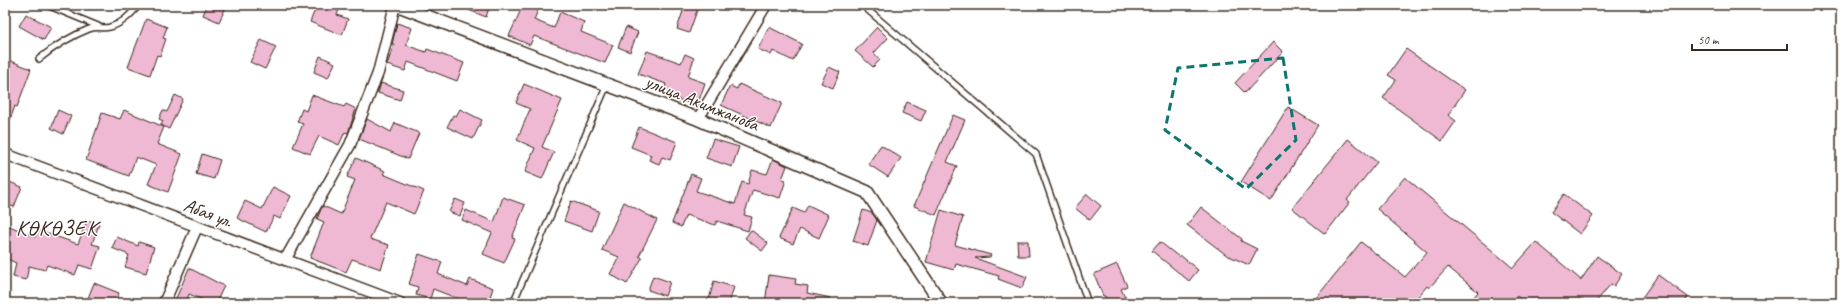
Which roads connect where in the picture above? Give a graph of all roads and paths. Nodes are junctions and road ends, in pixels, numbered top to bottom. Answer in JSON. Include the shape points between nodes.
{"nodes":[{"id":1,"x":47,"y":5,"type":"edge"},
{"id":2,"x":139,"y":5,"type":"edge"},
{"id":3,"x":396,"y":5,"type":"edge"},
{"id":4,"x":766,"y":5,"type":"edge"},
{"id":5,"x":862,"y":5,"type":"edge"},
{"id":6,"x":98,"y":26,"type":"junction"},
{"id":7,"x":39,"y":59,"type":"dead end"},
{"id":8,"x":607,"y":84,"type":"junction"},
{"id":9,"x":698,"y":119,"type":"junction"},
{"id":10,"x":5,"y":154,"type":"edge"},
{"id":11,"x":197,"y":227,"type":"junction"},
{"id":12,"x":285,"y":260,"type":"junction"},
{"id":13,"x":164,"y":303,"type":"edge"},
{"id":14,"x":400,"y":303,"type":"edge"},
{"id":15,"x":513,"y":303,"type":"edge"},
{"id":16,"x":941,"y":303,"type":"edge"},
{"id":17,"x":1088,"y":303,"type":"edge"}],
"edges":[{"from":1,"to":6,"type":"lane"},
{"from":2,"to":6,"type":"lane","via":[[127,18],[110,28]]},
{"from":3,"to":8,"type":"street","name":"улица Акимжанова"},
{"from":3,"to":12,"type":"street","via":[[378,73],[350,145]]},
{"from":4,"to":9,"type":"street"},
{"from":5,"to":17,"type":"lane","via":[[1036,154]]},
{"from":6,"to":7,"type":"lane","via":[[59,43]]},
{"from":8,"to":9,"type":"street","name":"улица Акимжанова"},
{"from":8,"to":15,"type":"lane"},
{"from":9,"to":16,"type":"street","name":"улица Акимжанова","via":[[867,192]]},
{"from":10,"to":11,"type":"street","name":"Абая ул."},
{"from":11,"to":12,"type":"street","name":"Абая ул."},
{"from":11,"to":13,"type":"street"},
{"from":12,"to":14,"type":"street","name":"Абая ул."}]}
